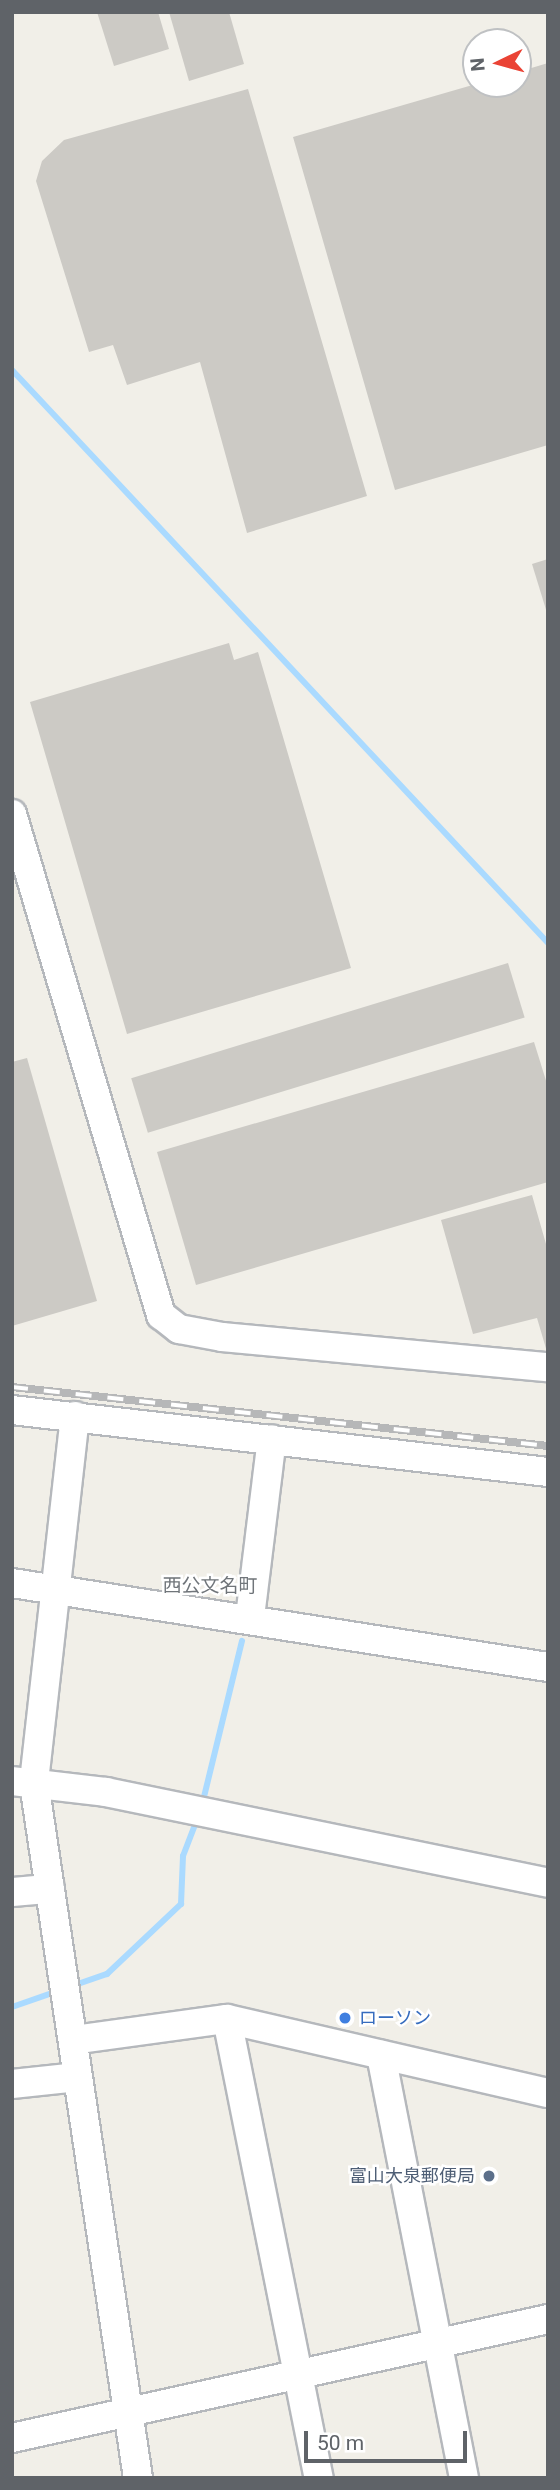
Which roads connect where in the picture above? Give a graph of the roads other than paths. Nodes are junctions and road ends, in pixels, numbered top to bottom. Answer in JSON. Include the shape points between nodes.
{"nodes":[{"id":1,"x":12,"y":814,"type":"edge"},
{"id":2,"x":548,"y":1367,"type":"edge"},
{"id":3,"x":12,"y":1410,"type":"edge"},
{"id":4,"x":75,"y":1416,"type":"junction"},
{"id":5,"x":272,"y":1439,"type":"junction"},
{"id":6,"x":548,"y":1472,"type":"edge"},
{"id":7,"x":12,"y":1583,"type":"edge"},
{"id":8,"x":53,"y":1586,"type":"junction"},
{"id":9,"x":250,"y":1617,"type":"junction"},
{"id":10,"x":548,"y":1667,"type":"edge"},
{"id":11,"x":23,"y":1782,"type":"edge"},
{"id":12,"x":548,"y":1884,"type":"edge"},
{"id":13,"x":50,"y":1889,"type":"junction"},
{"id":14,"x":12,"y":1892,"type":"edge"},
{"id":15,"x":227,"y":2019,"type":"junction"},
{"id":16,"x":72,"y":2040,"type":"junction"},
{"id":17,"x":382,"y":2055,"type":"junction"},
{"id":18,"x":78,"y":2077,"type":"junction"},
{"id":19,"x":12,"y":2084,"type":"edge"},
{"id":20,"x":548,"y":2092,"type":"edge"},
{"id":21,"x":548,"y":2319,"type":"edge"},
{"id":22,"x":437,"y":2343,"type":"junction"},
{"id":23,"x":299,"y":2373,"type":"junction"},
{"id":24,"x":128,"y":2409,"type":"junction"},
{"id":25,"x":12,"y":2438,"type":"edge"},
{"id":26,"x":138,"y":2478,"type":"edge"},
{"id":27,"x":319,"y":2478,"type":"edge"},
{"id":28,"x":464,"y":2478,"type":"edge"}],
"edges":[{"from":1,"to":2,"type":"street","via":[[160,1315],[179,1329],[222,1337]]},
{"from":3,"to":4,"type":"street"},
{"from":4,"to":5,"type":"street"},
{"from":4,"to":8,"type":"street"},
{"from":5,"to":6,"type":"street"},
{"from":5,"to":9,"type":"street"},
{"from":7,"to":8,"type":"street"},
{"from":8,"to":9,"type":"street"},
{"from":8,"to":11,"type":"street"},
{"from":9,"to":10,"type":"street"},
{"from":11,"to":12,"type":"street","via":[[106,1792]]},
{"from":11,"to":13,"type":"street"},
{"from":13,"to":14,"type":"street"},
{"from":13,"to":16,"type":"street"},
{"from":15,"to":16,"type":"street"},
{"from":15,"to":17,"type":"street"},
{"from":15,"to":23,"type":"street"},
{"from":16,"to":18,"type":"street"},
{"from":17,"to":20,"type":"street"},
{"from":17,"to":22,"type":"street"},
{"from":18,"to":19,"type":"street"},
{"from":18,"to":24,"type":"street"},
{"from":21,"to":22,"type":"street"},
{"from":22,"to":23,"type":"street"},
{"from":22,"to":28,"type":"street"},
{"from":23,"to":24,"type":"street"},
{"from":23,"to":27,"type":"street"},
{"from":24,"to":25,"type":"street"},
{"from":24,"to":26,"type":"street"}]}
